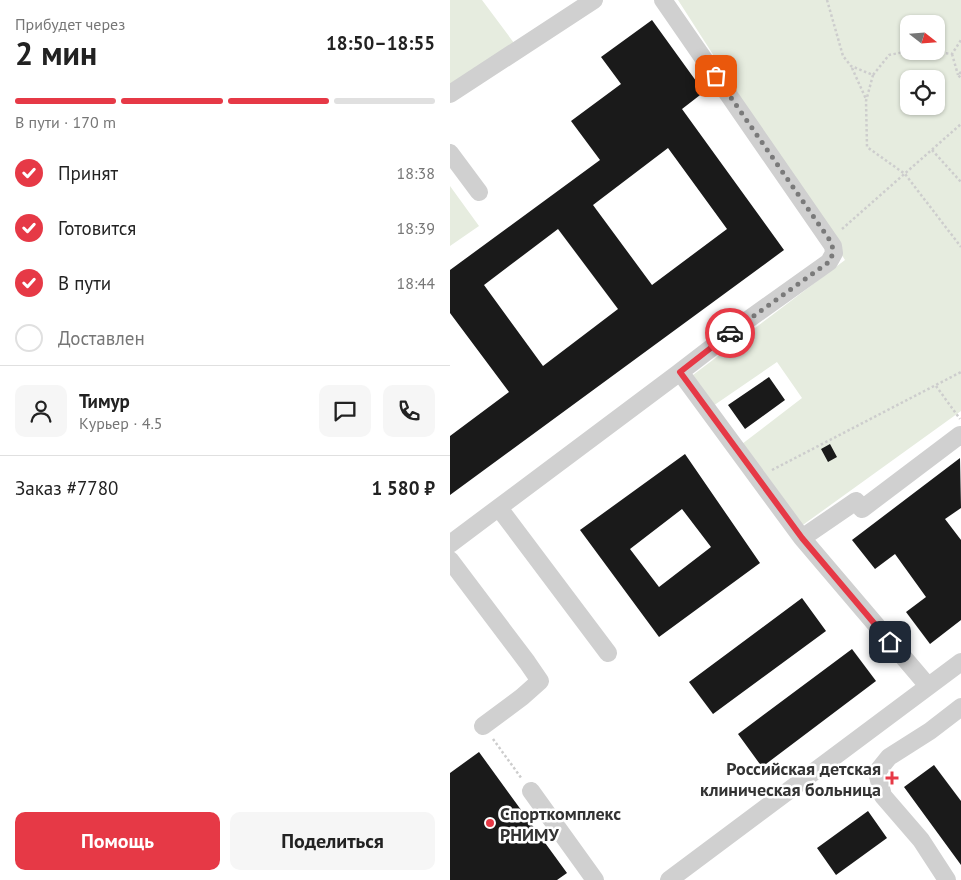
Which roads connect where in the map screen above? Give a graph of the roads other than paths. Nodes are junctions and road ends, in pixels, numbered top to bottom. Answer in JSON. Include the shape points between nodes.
{"nodes":[{"id":1,"x":594,"y":0,"type":"edge"},
{"id":2,"x":663,"y":0,"type":"edge"},
{"id":3,"x":450,"y":94,"type":"edge"},
{"id":4,"x":450,"y":153,"type":"edge"},
{"id":5,"x":479,"y":192,"type":"dead end"},
{"id":6,"x":680,"y":372,"type":"junction"},
{"id":7,"x":961,"y":437,"type":"edge"},
{"id":8,"x":499,"y":508,"type":"junction"},
{"id":9,"x":802,"y":538,"type":"junction"},
{"id":10,"x":450,"y":544,"type":"edge"},
{"id":11,"x":450,"y":560,"type":"edge"},
{"id":12,"x":608,"y":653,"type":"dead end"},
{"id":13,"x":961,"y":662,"type":"edge"},
{"id":14,"x":928,"y":686,"type":"junction"},
{"id":15,"x":961,"y":707,"type":"edge"},
{"id":16,"x":483,"y":726,"type":"road end"},
{"id":17,"x":531,"y":791,"type":"road end"},
{"id":18,"x":595,"y":880,"type":"edge"},
{"id":19,"x":668,"y":880,"type":"edge"},
{"id":20,"x":947,"y":880,"type":"edge"}],
"edges":[{"from":1,"to":3,"type":"lane"},
{"from":2,"to":6,"type":"lane","via":[[829,239],[834,253],[829,262]]},
{"from":4,"to":5,"type":"lane"},
{"from":6,"to":8,"type":"lane"},
{"from":6,"to":9,"type":"lane"},
{"from":7,"to":9,"type":"lane","via":[[862,509],[856,501]]},
{"from":8,"to":10,"type":"lane"},
{"from":8,"to":12,"type":"lane"},
{"from":9,"to":14,"type":"lane"},
{"from":11,"to":16,"type":"lane","via":[[540,682]]},
{"from":13,"to":14,"type":"lane"},
{"from":14,"to":19,"type":"lane"},
{"from":15,"to":20,"type":"lane","via":[[888,757],[877,772],[883,796],[920,840]]},
{"from":17,"to":18,"type":"lane"}]}
